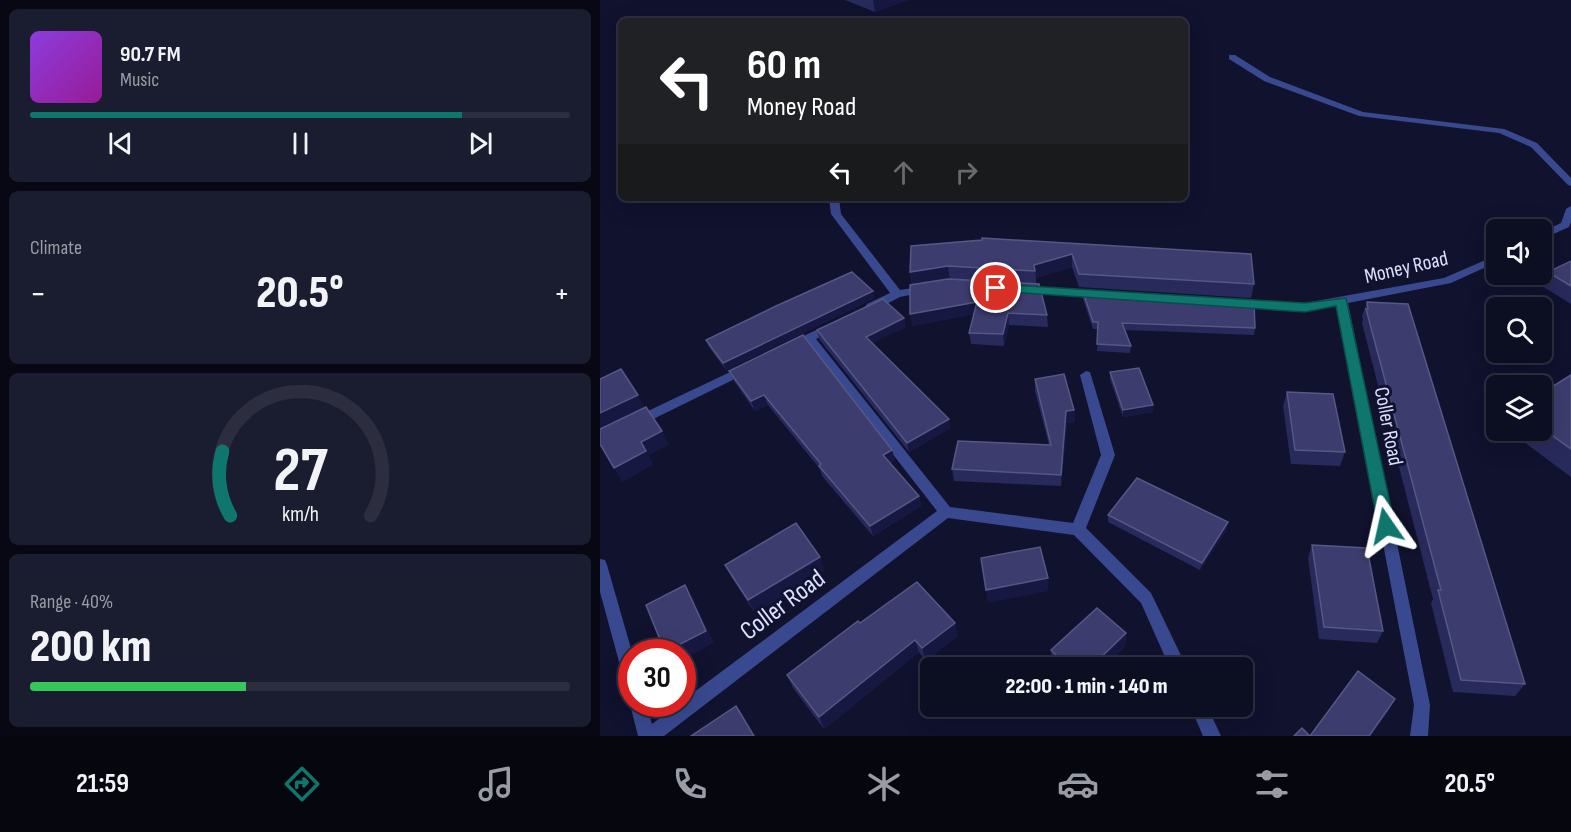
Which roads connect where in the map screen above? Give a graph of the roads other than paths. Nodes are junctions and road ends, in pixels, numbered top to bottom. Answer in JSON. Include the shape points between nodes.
{"nodes":[{"id":1,"x":1232,"y":57,"type":"dead end"},
{"id":2,"x":1571,"y":183,"type":"edge"},
{"id":3,"x":834,"y":201,"type":"edge"},
{"id":4,"x":1571,"y":209,"type":"edge"},
{"id":5,"x":1552,"y":231,"type":"edge"},
{"id":6,"x":1486,"y":263,"type":"edge"},
{"id":7,"x":939,"y":287,"type":"edge"},
{"id":8,"x":1019,"y":290,"type":"edge"},
{"id":9,"x":897,"y":294,"type":"junction"},
{"id":10,"x":1111,"y":296,"type":"edge"},
{"id":11,"x":1341,"y":301,"type":"junction"},
{"id":12,"x":1225,"y":303,"type":"edge"},
{"id":13,"x":858,"y":314,"type":"edge"},
{"id":14,"x":838,"y":323,"type":"edge"},
{"id":15,"x":809,"y":338,"type":"junction"},
{"id":16,"x":778,"y":353,"type":"edge"},
{"id":17,"x":758,"y":363,"type":"edge"},
{"id":18,"x":1086,"y":375,"type":"dead end"},
{"id":19,"x":621,"y":429,"type":"edge"},
{"id":20,"x":946,"y":512,"type":"junction"},
{"id":21,"x":1078,"y":530,"type":"junction"},
{"id":22,"x":600,"y":565,"type":"edge"},
{"id":23,"x":621,"y":639,"type":"edge"},
{"id":24,"x":1174,"y":657,"type":"edge"},
{"id":25,"x":642,"y":717,"type":"edge"},
{"id":26,"x":1203,"y":717,"type":"edge"},
{"id":27,"x":648,"y":736,"type":"edge"},
{"id":28,"x":1212,"y":736,"type":"edge"},
{"id":29,"x":1419,"y":736,"type":"edge"}],
"edges":[{"from":1,"to":2,"type":"street","via":[[1267,79],[1362,114],[1501,131],[1534,145]]},
{"from":3,"to":9,"type":"street","via":[[836,214]]},
{"from":4,"to":5,"type":"street","via":[[1565,225]]},
{"from":6,"to":11,"type":"street","name":"Money Road","via":[[1447,282]]},
{"from":7,"to":9,"type":"street"},
{"from":8,"to":10,"type":"street"},
{"from":9,"to":13,"type":"street"},
{"from":11,"to":12,"type":"street","name":"Money Road","via":[[1305,308]]},
{"from":11,"to":29,"type":"street","name":"Coller Road","via":[[1422,705]]},
{"from":14,"to":15,"type":"street"},
{"from":15,"to":16,"type":"street"},
{"from":15,"to":20,"type":"street"},
{"from":17,"to":19,"type":"street"},
{"from":18,"to":21,"type":"street","via":[[1108,455]]},
{"from":20,"to":21,"type":"street"},
{"from":20,"to":27,"type":"street","name":"Coller Road"},
{"from":21,"to":24,"type":"street","via":[[1146,598]]},
{"from":22,"to":23,"type":"street"},
{"from":25,"to":27,"type":"street","name":"Coller Road"},
{"from":26,"to":28,"type":"street"}]}
